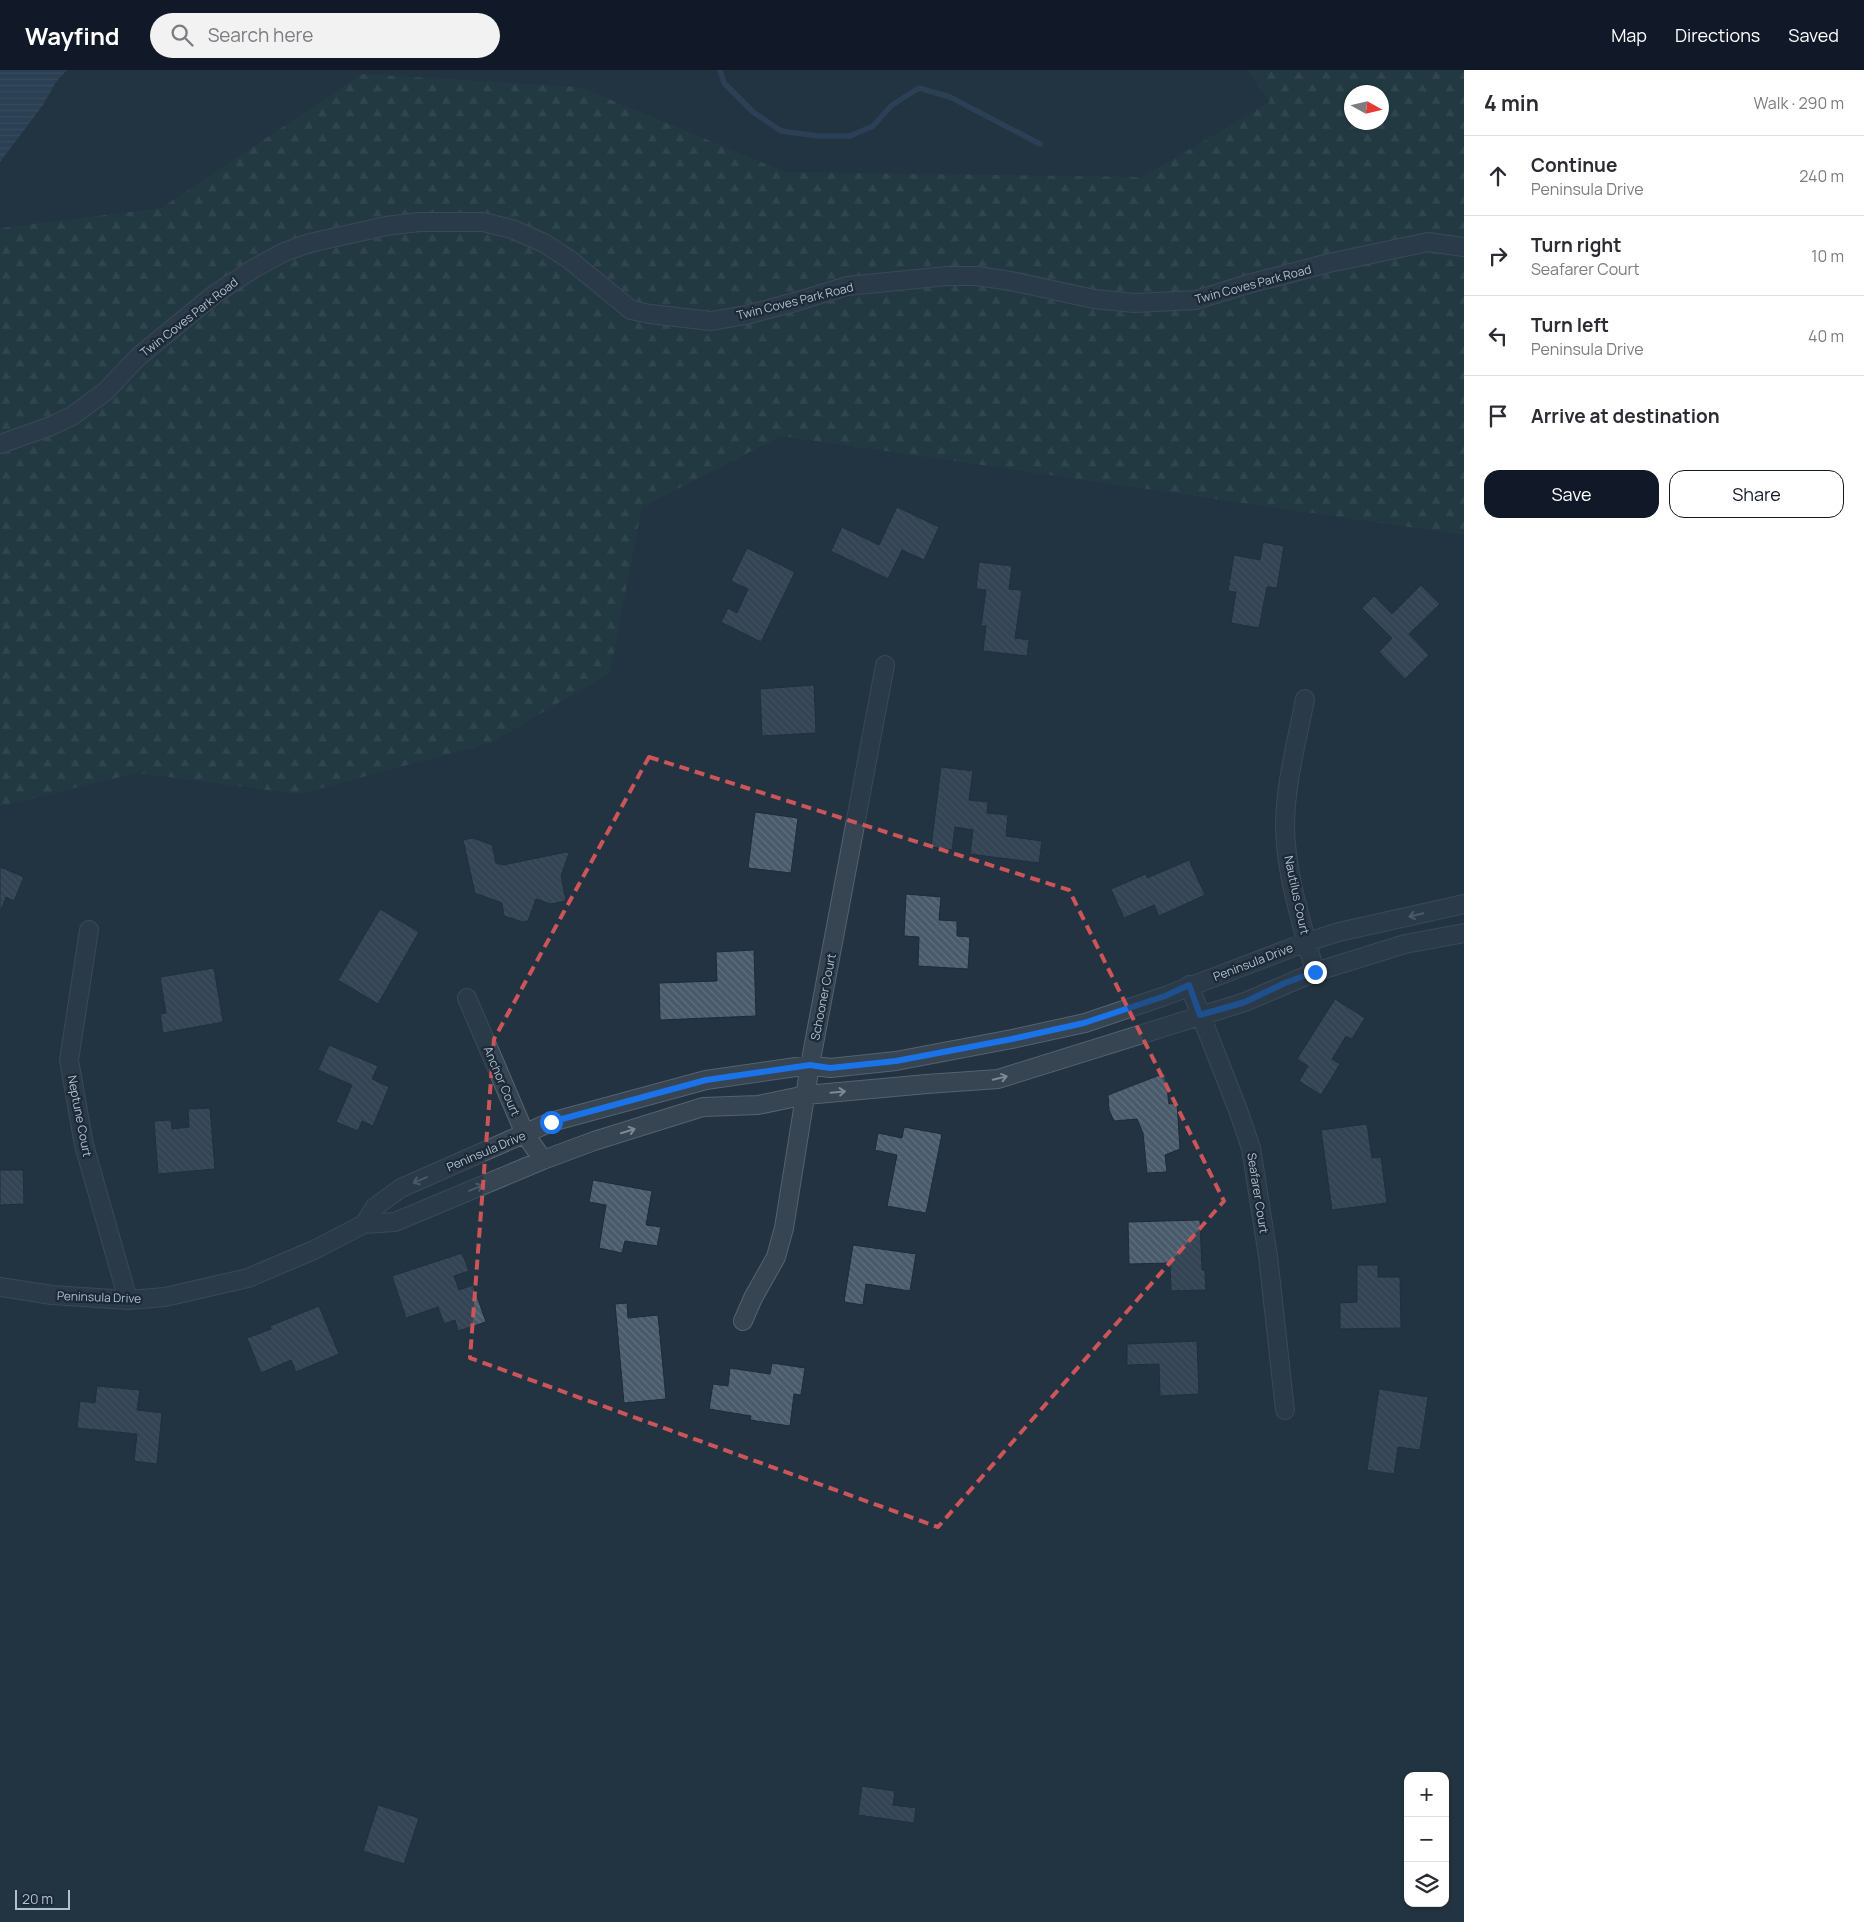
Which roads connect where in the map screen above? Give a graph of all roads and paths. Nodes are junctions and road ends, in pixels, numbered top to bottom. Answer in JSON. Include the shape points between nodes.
{"nodes":[{"id":1,"x":1464,"y":247,"type":"edge"},
{"id":2,"x":0,"y":444,"type":"edge"},
{"id":3,"x":885,"y":666,"type":"dead end"},
{"id":4,"x":1305,"y":699,"type":"dead end"},
{"id":5,"x":1464,"y":904,"type":"edge"},
{"id":6,"x":89,"y":930,"type":"dead end"},
{"id":7,"x":1464,"y":933,"type":"edge"},
{"id":8,"x":1307,"y":942,"type":"junction"},
{"id":9,"x":1315,"y":972,"type":"junction"},
{"id":10,"x":1189,"y":985,"type":"junction"},
{"id":11,"x":467,"y":998,"type":"dead end"},
{"id":12,"x":1200,"y":1015,"type":"junction"},
{"id":13,"x":810,"y":1065,"type":"junction"},
{"id":14,"x":806,"y":1096,"type":"junction"},
{"id":15,"x":525,"y":1134,"type":"junction"},
{"id":16,"x":543,"y":1160,"type":"junction"},
{"id":17,"x":364,"y":1224,"type":"junction"},
{"id":18,"x":0,"y":1287,"type":"edge"},
{"id":19,"x":128,"y":1300,"type":"junction"},
{"id":20,"x":743,"y":1321,"type":"dead end"},
{"id":21,"x":1284,"y":1410,"type":"dead end"}],
"edges":[{"from":1,"to":2,"type":"street","name":"Twin Coves Park Road","via":[[1428,242],[1329,263],[1196,300],[1134,303],[1094,299],[977,276],[947,276],[847,286],[746,315],[711,321],[631,310],[570,260],[512,228],[483,222],[419,222],[386,226],[310,243],[284,252],[253,269],[216,294],[138,357],[106,391],[72,416]]},
{"from":3,"to":13,"type":"street","name":"Schooner Court"},
{"from":4,"to":8,"type":"street","name":"Nautilus Court","via":[[1286,795],[1285,827],[1288,869]]},
{"from":5,"to":8,"type":"street","name":"Peninsula Drive","one_way":true},
{"from":6,"to":19,"type":"street","name":"Neptune Court","via":[[69,1060],[84,1145]]},
{"from":7,"to":9,"type":"street","name":"Peninsula Drive","via":[[1405,944]]},
{"from":8,"to":9,"type":"street","name":"Nautilus Court"},
{"from":8,"to":10,"type":"street","name":"Peninsula Drive"},
{"from":9,"to":12,"type":"street","name":"Peninsula Drive","via":[[1245,1002]]},
{"from":10,"to":12,"type":"street","name":"Seafarer Court"},
{"from":10,"to":13,"type":"street","name":"Peninsula Drive","via":[[1084,1023],[1012,1039],[896,1061],[830,1068]]},
{"from":11,"to":15,"type":"street","name":"Anchor Court"},
{"from":14,"to":12,"type":"street","name":"Peninsula Drive","one_way":true,"via":[[998,1080]]},
{"from":12,"to":21,"type":"street","name":"Seafarer Court","via":[[1251,1148],[1268,1256]]},
{"from":13,"to":14,"type":"street","name":"Schooner Court"},
{"from":13,"to":15,"type":"street","name":"Peninsula Drive","via":[[706,1080],[551,1122]]},
{"from":16,"to":14,"type":"street","name":"Peninsula Drive","one_way":true,"via":[[703,1107],[758,1105]]},
{"from":14,"to":20,"type":"street","name":"Schooner Court","via":[[784,1228],[776,1257]]},
{"from":15,"to":16,"type":"street","name":"Anchor Court"},
{"from":15,"to":17,"type":"street","name":"Peninsula Drive","one_way":true,"via":[[401,1188],[375,1207]]},
{"from":17,"to":16,"type":"street","name":"Peninsula Drive","one_way":true,"via":[[395,1222]]},
{"from":17,"to":19,"type":"street","name":"Peninsula Drive","via":[[248,1278],[165,1297]]},
{"from":18,"to":19,"type":"street","name":"Peninsula Drive","via":[[52,1295]]}]}
